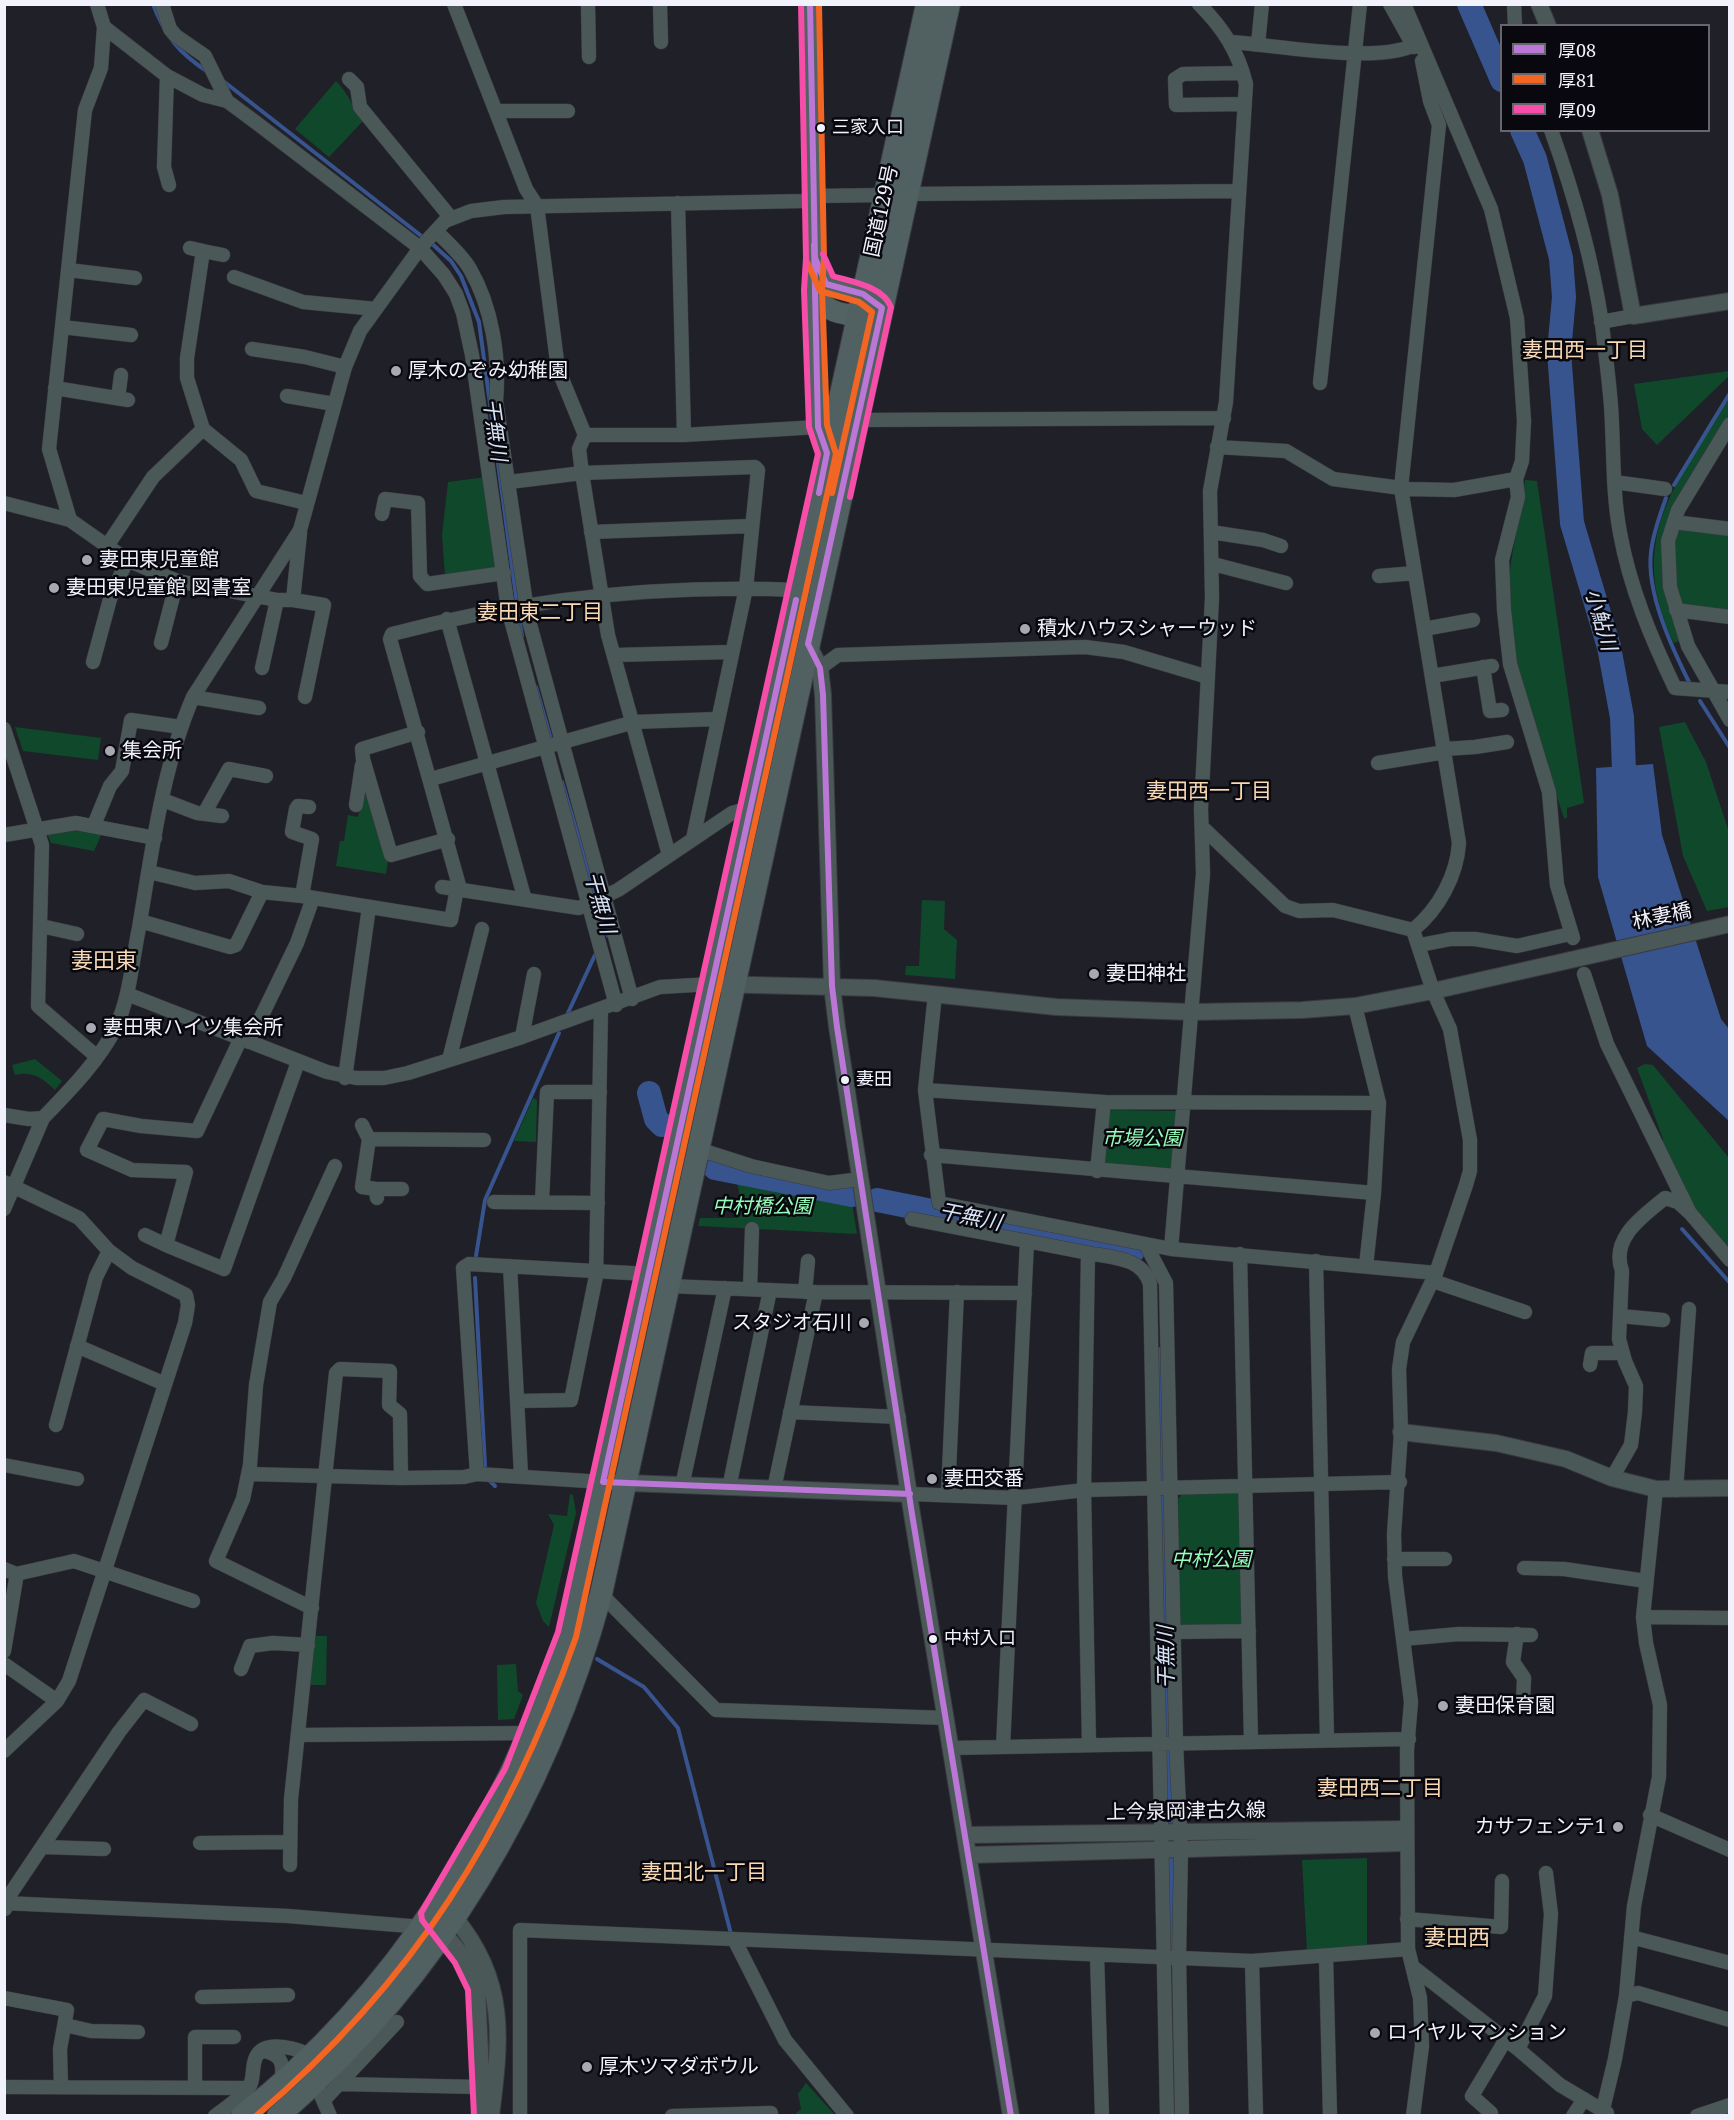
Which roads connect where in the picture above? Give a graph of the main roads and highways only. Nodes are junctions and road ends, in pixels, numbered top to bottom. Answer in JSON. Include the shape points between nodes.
{"nodes":[{"id":1,"x":810,"y":4,"type":"edge"},
{"id":2,"x":927,"y":4,"type":"edge"},
{"id":3,"x":949,"y":4,"type":"edge"},
{"id":4,"x":896,"y":194,"type":"junction"},
{"id":5,"x":815,"y":258,"type":"junction"},
{"id":6,"x":813,"y":290,"type":"junction"},
{"id":7,"x":861,"y":305,"type":"junction"},
{"id":8,"x":882,"y":308,"type":"junction"},
{"id":9,"x":827,"y":453,"type":"junction"},
{"id":10,"x":723,"y":984,"type":"junction"},
{"id":11,"x":242,"y":2115,"type":"edge"},
{"id":12,"x":278,"y":2115,"type":"edge"}],
"edges":[{"from":1,"to":5,"type":"main road"},
{"from":2,"to":4,"type":"highway","name":"国道129号"},
{"from":3,"to":4,"type":"highway","name":"国道129号"},
{"from":4,"to":7,"type":"highway","name":"国道129号"},
{"from":4,"to":8,"type":"highway","name":"国道129号"},
{"from":5,"to":6,"type":"main road"},
{"from":5,"to":7,"type":"main road","via":[[826,284]]},
{"from":6,"to":7,"type":"main road","via":[[821,305],[829,309]]},
{"from":6,"to":9,"type":"main road","via":[[818,427]]},
{"from":7,"to":8,"type":"main road"},
{"from":7,"to":9,"type":"highway","name":"国道129号"},
{"from":8,"to":10,"type":"highway","name":"国道129号","via":[[808,644]]},
{"from":9,"to":10,"type":"highway","name":"国道129号","via":[[750,808]]},
{"from":10,"to":11,"type":"highway","name":"国道129号","via":[[648,1274],[567,1635],[513,1773],[426,1921],[381,1980],[313,2056]]},
{"from":10,"to":12,"type":"highway","name":"国道129号","via":[[698,1149],[601,1594],[572,1690],[534,1782],[449,1926],[319,2092]]}]}
